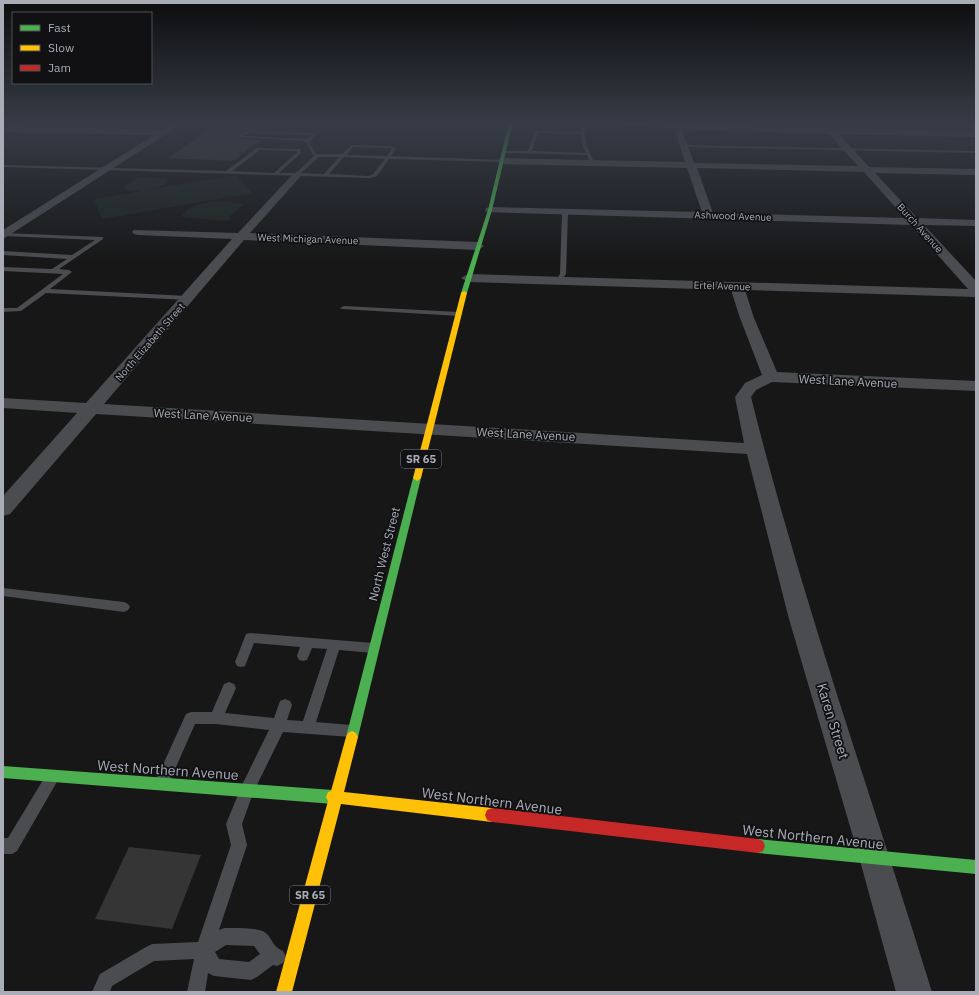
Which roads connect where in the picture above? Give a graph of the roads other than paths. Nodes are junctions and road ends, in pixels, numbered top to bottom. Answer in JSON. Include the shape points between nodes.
{"nodes":[{"id":1,"x":109,"y":168,"type":"edge"},
{"id":2,"x":122,"y":168,"type":"edge"},
{"id":3,"x":233,"y":168,"type":"edge"},
{"id":4,"x":281,"y":168,"type":"edge"},
{"id":5,"x":304,"y":168,"type":"edge"},
{"id":6,"x":332,"y":168,"type":"edge"},
{"id":7,"x":380,"y":168,"type":"edge"},
{"id":8,"x":500,"y":168,"type":"edge"},
{"id":9,"x":693,"y":168,"type":"edge"},
{"id":10,"x":842,"y":168,"type":"edge"},
{"id":11,"x":867,"y":169,"type":"junction"},
{"id":12,"x":228,"y":172,"type":"junction"},
{"id":13,"x":976,"y":172,"type":"edge"},
{"id":14,"x":276,"y":173,"type":"junction"},
{"id":15,"x":297,"y":175,"type":"junction"},
{"id":16,"x":326,"y":175,"type":"junction"},
{"id":17,"x":490,"y":210,"type":"junction"},
{"id":18,"x":565,"y":212,"type":"junction"},
{"id":19,"x":708,"y":215,"type":"junction"},
{"id":20,"x":914,"y":222,"type":"junction"},
{"id":21,"x":976,"y":223,"type":"edge"},
{"id":22,"x":138,"y":232,"type":"dead end"},
{"id":23,"x":4,"y":234,"type":"edge"},
{"id":24,"x":240,"y":237,"type":"junction"},
{"id":25,"x":478,"y":246,"type":"junction"},
{"id":26,"x":3,"y":253,"type":"edge"},
{"id":27,"x":73,"y":256,"type":"junction"},
{"id":28,"x":3,"y":269,"type":"edge"},
{"id":29,"x":54,"y":271,"type":"junction"},
{"id":30,"x":468,"y":278,"type":"junction"},
{"id":31,"x":558,"y":280,"type":"junction"},
{"id":32,"x":737,"y":286,"type":"junction"},
{"id":33,"x":976,"y":289,"type":"edge"},
{"id":34,"x":44,"y":291,"type":"junction"},
{"id":35,"x":976,"y":293,"type":"edge"},
{"id":36,"x":188,"y":298,"type":"junction"},
{"id":37,"x":344,"y":308,"type":"dead end"},
{"id":38,"x":3,"y":310,"type":"edge"},
{"id":39,"x":459,"y":314,"type":"junction"},
{"id":40,"x":771,"y":377,"type":"junction"},
{"id":41,"x":974,"y":389,"type":"edge"},
{"id":42,"x":3,"y":403,"type":"edge"},
{"id":43,"x":92,"y":409,"type":"junction"},
{"id":44,"x":429,"y":428,"type":"junction"},
{"id":45,"x":755,"y":449,"type":"junction"},
{"id":46,"x":3,"y":509,"type":"edge"},
{"id":47,"x":3,"y":592,"type":"edge"},
{"id":48,"x":124,"y":607,"type":"dead end"},
{"id":49,"x":308,"y":643,"type":"junction"},
{"id":50,"x":335,"y":645,"type":"junction"},
{"id":51,"x":373,"y":648,"type":"junction"},
{"id":52,"x":303,"y":656,"type":"dead end"},
{"id":53,"x":241,"y":662,"type":"dead end"},
{"id":54,"x":229,"y":688,"type":"dead end"},
{"id":55,"x":286,"y":704,"type":"dead end"},
{"id":56,"x":216,"y":718,"type":"junction"},
{"id":57,"x":279,"y":724,"type":"junction"},
{"id":58,"x":308,"y":726,"type":"junction"},
{"id":59,"x":352,"y":731,"type":"junction"},
{"id":60,"x":3,"y":772,"type":"edge"},
{"id":61,"x":53,"y":776,"type":"junction"},
{"id":62,"x":161,"y":784,"type":"junction"},
{"id":63,"x":247,"y":790,"type":"junction"},
{"id":64,"x":336,"y":797,"type":"junction"},
{"id":65,"x":3,"y":846,"type":"edge"},
{"id":66,"x":875,"y":857,"type":"junction"},
{"id":67,"x":976,"y":867,"type":"edge"},
{"id":68,"x":204,"y":950,"type":"junction"},
{"id":69,"x":271,"y":956,"type":"junction"},
{"id":70,"x":293,"y":959,"type":"junction"},
{"id":71,"x":101,"y":992,"type":"edge"},
{"id":72,"x":196,"y":992,"type":"edge"},
{"id":73,"x":284,"y":992,"type":"edge"},
{"id":74,"x":914,"y":992,"type":"edge"}],
"edges":[{"from":1,"to":23,"type":"street"},
{"from":2,"to":12,"type":"lane"},
{"from":3,"to":12,"type":"lane"},
{"from":4,"to":14,"type":"lane"},
{"from":5,"to":15,"type":"lane"},
{"from":6,"to":16,"type":"lane"},
{"from":7,"to":16,"type":"lane","via":[[375,175]]},
{"from":8,"to":17,"type":"main road","name":"North West Street","number":"SR 65"},
{"from":9,"to":19,"type":"street"},
{"from":10,"to":11,"type":"street"},
{"from":11,"to":13,"type":"street"},
{"from":11,"to":20,"type":"street","name":"Burch Avenue"},
{"from":12,"to":14,"type":"lane"},
{"from":14,"to":15,"type":"lane"},
{"from":15,"to":16,"type":"lane"},
{"from":15,"to":24,"type":"street","name":"North Elizabeth Street"},
{"from":17,"to":18,"type":"street","name":"Ashwood Avenue"},
{"from":17,"to":25,"type":"main road","name":"North West Street","number":"SR 65"},
{"from":18,"to":19,"type":"street","name":"Ashwood Avenue"},
{"from":18,"to":31,"type":"lane","via":[[563,274]]},
{"from":19,"to":20,"type":"street","name":"Ashwood Avenue"},
{"from":20,"to":21,"type":"street","name":"Ashwood Avenue"},
{"from":20,"to":33,"type":"street","name":"Burch Avenue"},
{"from":22,"to":24,"type":"street","name":"West Michigan Avenue"},
{"from":23,"to":27,"type":"lane","via":[[101,238]]},
{"from":24,"to":25,"type":"street","name":"West Michigan Avenue"},
{"from":24,"to":36,"type":"street","name":"North Elizabeth Street"},
{"from":25,"to":30,"type":"main road","name":"North West Street","number":"SR 65"},
{"from":26,"to":27,"type":"lane"},
{"from":27,"to":29,"type":"lane"},
{"from":28,"to":29,"type":"lane"},
{"from":29,"to":34,"type":"lane","via":[[69,272]]},
{"from":30,"to":31,"type":"street","name":"Ertel Avenue"},
{"from":30,"to":39,"type":"main road","name":"North West Street","number":"SR 65"},
{"from":31,"to":32,"type":"street","name":"Ertel Avenue"},
{"from":32,"to":35,"type":"street","name":"Ertel Avenue"},
{"from":32,"to":40,"type":"street"},
{"from":34,"to":36,"type":"lane"},
{"from":34,"to":38,"type":"lane","via":[[19,310]]},
{"from":36,"to":43,"type":"street","name":"North Elizabeth Street"},
{"from":37,"to":39,"type":"lane"},
{"from":39,"to":44,"type":"main road","name":"North West Street","number":"SR 65"},
{"from":40,"to":41,"type":"street","name":"West Lane Avenue"},
{"from":40,"to":45,"type":"street","name":"West Lane Avenue","via":[[753,383],[746,389],[743,397]]},
{"from":42,"to":43,"type":"street","name":"West Lane Avenue"},
{"from":43,"to":44,"type":"street","name":"West Lane Avenue"},
{"from":43,"to":46,"type":"street","name":"North Elizabeth Street"},
{"from":44,"to":45,"type":"street","name":"West Lane Avenue"},
{"from":44,"to":51,"type":"main road","name":"North West Street","number":"SR 65"},
{"from":45,"to":66,"type":"street","name":"Karen Street","via":[[801,619]]},
{"from":47,"to":48,"type":"lane"},
{"from":49,"to":50,"type":"lane"},
{"from":49,"to":52,"type":"lane"},
{"from":49,"to":53,"type":"lane","via":[[250,638]]},
{"from":50,"to":51,"type":"lane"},
{"from":50,"to":58,"type":"lane"},
{"from":51,"to":59,"type":"main road","name":"North West Street","number":"SR 65"},
{"from":54,"to":56,"type":"lane"},
{"from":55,"to":57,"type":"lane"},
{"from":56,"to":57,"type":"lane"},
{"from":56,"to":62,"type":"lane","via":[[191,718]]},
{"from":57,"to":58,"type":"lane"},
{"from":57,"to":63,"type":"lane"},
{"from":58,"to":59,"type":"lane"},
{"from":59,"to":64,"type":"main road","name":"North West Street","number":"SR 65"},
{"from":60,"to":61,"type":"main road","name":"West Northern Avenue"},
{"from":61,"to":62,"type":"main road","name":"West Northern Avenue"},
{"from":61,"to":65,"type":"lane","via":[[12,846]]},
{"from":62,"to":63,"type":"main road","name":"West Northern Avenue"},
{"from":63,"to":64,"type":"main road","name":"West Northern Avenue"},
{"from":63,"to":68,"type":"lane","via":[[234,824],[239,845]]},
{"from":64,"to":66,"type":"main road","name":"West Northern Avenue"},
{"from":64,"to":70,"type":"main road","name":"North West Street","number":"SR 65"},
{"from":66,"to":67,"type":"main road","name":"West Northern Avenue"},
{"from":66,"to":74,"type":"street","name":"Karen Street"},
{"from":68,"to":69,"type":"lane","via":[[224,936],[259,938]]},
{"from":68,"to":69,"type":"lane","via":[[214,967],[251,971]]},
{"from":68,"to":71,"type":"lane","via":[[152,953],[106,980]]},
{"from":68,"to":72,"type":"lane"},
{"from":69,"to":70,"type":"lane"},
{"from":70,"to":73,"type":"main road","name":"North West Street","number":"SR 65"}]}
